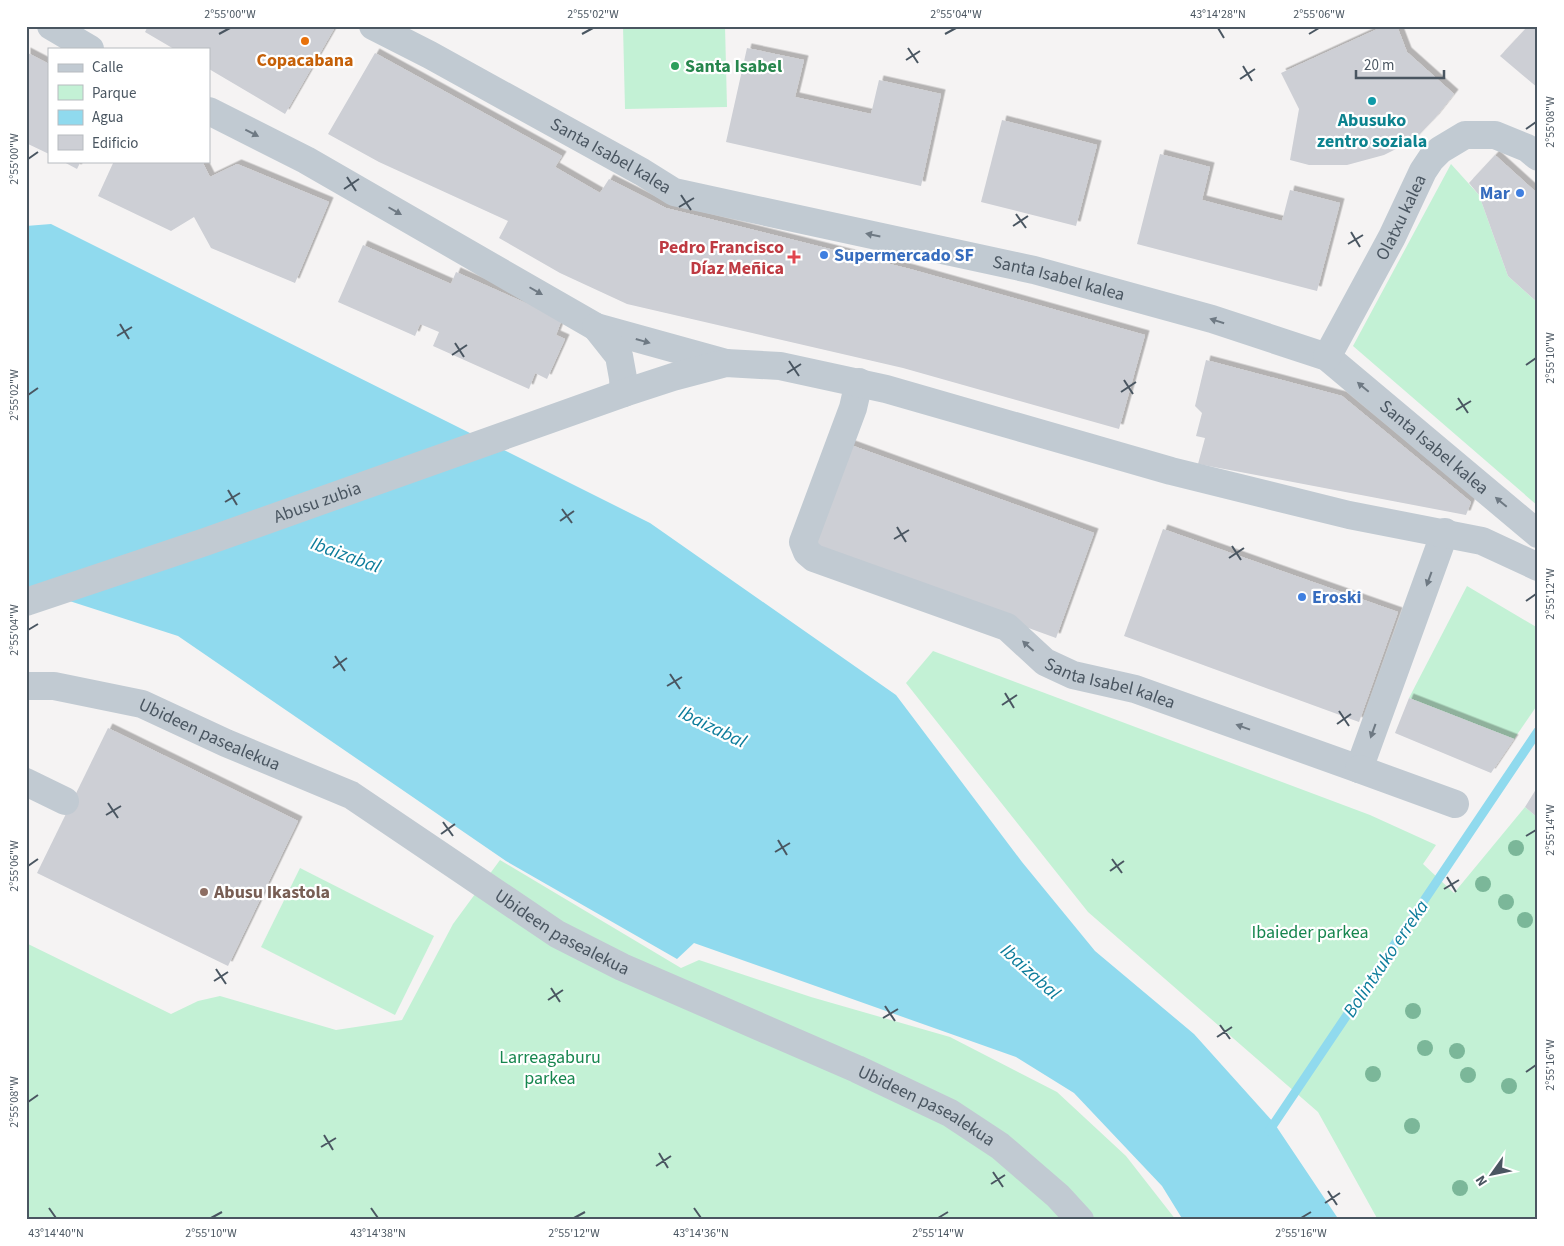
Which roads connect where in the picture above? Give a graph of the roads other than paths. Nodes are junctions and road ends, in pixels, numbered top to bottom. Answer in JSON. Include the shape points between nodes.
{"nodes":[{"id":1,"x":51,"y":26,"type":"edge"},
{"id":2,"x":373,"y":26,"type":"edge"},
{"id":3,"x":88,"y":48,"type":"edge"},
{"id":4,"x":210,"y":112,"type":"edge"},
{"id":5,"x":1538,"y":157,"type":"edge"},
{"id":6,"x":596,"y":327,"type":"junction"},
{"id":7,"x":1327,"y":357,"type":"junction"},
{"id":8,"x":726,"y":363,"type":"junction"},
{"id":9,"x":859,"y":382,"type":"junction"},
{"id":10,"x":616,"y":397,"type":"junction"},
{"id":11,"x":1445,"y":532,"type":"junction"},
{"id":12,"x":1538,"y":534,"type":"edge"},
{"id":13,"x":1538,"y":568,"type":"edge"},
{"id":14,"x":26,"y":602,"type":"edge"},
{"id":15,"x":26,"y":686,"type":"edge"},
{"id":16,"x":1359,"y":769,"type":"junction"},
{"id":17,"x":26,"y":782,"type":"edge"},
{"id":18,"x":65,"y":801,"type":"dead end"},
{"id":19,"x":1455,"y":804,"type":"dead end"},
{"id":20,"x":1080,"y":1220,"type":"edge"}],
"edges":[{"from":1,"to":3,"type":"street"},
{"from":7,"to":2,"type":"street","name":"Santa Isabel kalea","one_way":true,"via":[[1212,319],[1034,270],[674,192],[634,167]]},
{"from":4,"to":6,"type":"street","one_way":true,"via":[[306,160]]},
{"from":5,"to":7,"type":"street","name":"Olatxu kalea","via":[[1527,148],[1495,135],[1469,134],[1440,150],[1423,171]]},
{"from":6,"to":8,"type":"street","one_way":true},
{"from":6,"to":10,"type":"street","via":[[618,356],[624,378]]},
{"from":12,"to":7,"type":"street","name":"Santa Isabel kalea","one_way":true},
{"from":8,"to":9,"type":"street","via":[[780,366]]},
{"from":8,"to":10,"type":"street","name":"Abusu zubia","via":[[672,377]]},
{"from":9,"to":11,"type":"street","via":[[1171,471],[1349,514]]},
{"from":16,"to":9,"type":"street","name":"Santa Isabel kalea","one_way":true,"via":[[1135,689],[1073,674],[1046,662],[1007,627],[814,558],[803,542]]},
{"from":10,"to":14,"type":"street","name":"Abusu zubia"},
{"from":11,"to":13,"type":"street","via":[[1482,541]]},
{"from":11,"to":16,"type":"street","one_way":true},
{"from":15,"to":20,"type":"street","name":"Ubideen pasealekua","via":[[54,686],[142,704],[350,795],[557,934],[622,967],[950,1113],[1000,1146],[1058,1196]]},
{"from":16,"to":19,"type":"street"},
{"from":17,"to":18,"type":"street"}]}
